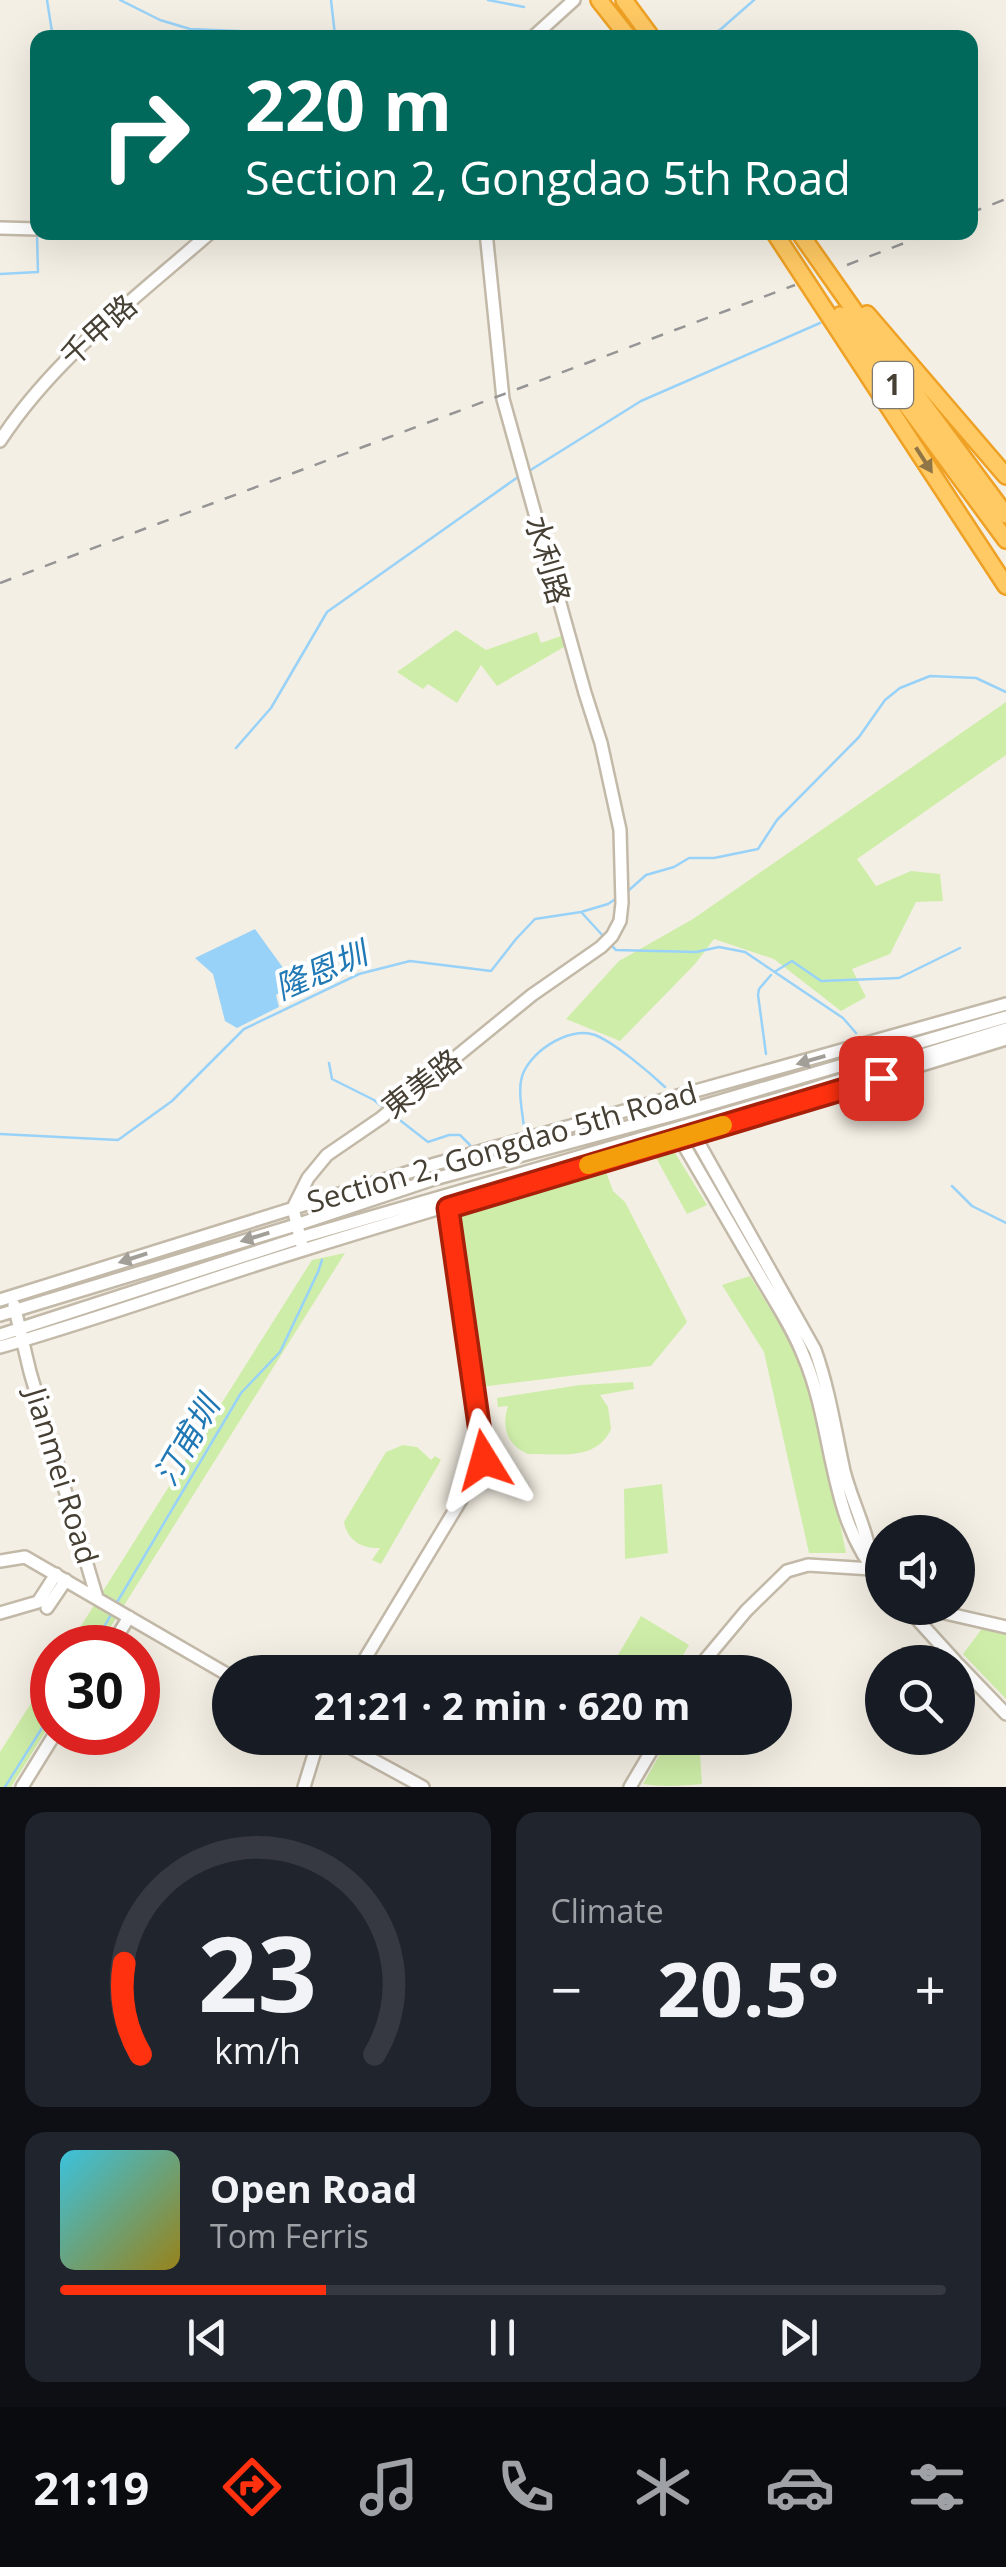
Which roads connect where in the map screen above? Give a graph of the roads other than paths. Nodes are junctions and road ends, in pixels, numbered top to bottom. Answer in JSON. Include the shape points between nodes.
{"nodes":[{"id":1,"x":574,"y":0,"type":"edge"},
{"id":2,"x":599,"y":0,"type":"edge"},
{"id":3,"x":624,"y":0,"type":"edge"},
{"id":4,"x":541,"y":30,"type":"edge"},
{"id":5,"x":623,"y":30,"type":"edge"},
{"id":6,"x":646,"y":30,"type":"edge"},
{"id":7,"x":0,"y":228,"type":"edge"},
{"id":8,"x":30,"y":229,"type":"edge"},
{"id":9,"x":202,"y":240,"type":"edge"},
{"id":10,"x":487,"y":240,"type":"edge"},
{"id":11,"x":780,"y":240,"type":"edge"},
{"id":12,"x":781,"y":240,"type":"edge"},
{"id":13,"x":805,"y":240,"type":"edge"},
{"id":14,"x":809,"y":246,"type":"junction"},
{"id":15,"x":0,"y":441,"type":"edge"},
{"id":16,"x":1006,"y":476,"type":"edge"},
{"id":17,"x":1006,"y":515,"type":"edge"},
{"id":18,"x":1006,"y":540,"type":"edge"},
{"id":19,"x":1006,"y":586,"type":"edge"},
{"id":20,"x":612,"y":936,"type":"joint"},
{"id":21,"x":1006,"y":1004,"type":"edge"},
{"id":22,"x":1006,"y":1017,"type":"edge"},
{"id":23,"x":1006,"y":1029,"type":"edge"},
{"id":24,"x":1006,"y":1039,"type":"edge"},
{"id":25,"x":728,"y":1083,"type":"junction"},
{"id":26,"x":678,"y":1113,"type":"junction"},
{"id":27,"x":693,"y":1133,"type":"junction"},
{"id":28,"x":679,"y":1136,"type":"junction"},
{"id":29,"x":293,"y":1208,"type":"junction"},
{"id":30,"x":448,"y":1208,"type":"junction"},
{"id":31,"x":299,"y":1238,"type":"junction"},
{"id":32,"x":6,"y":1298,"type":"edge"},
{"id":33,"x":15,"y":1311,"type":"junction"},
{"id":34,"x":0,"y":1316,"type":"edge"},
{"id":35,"x":0,"y":1335,"type":"edge"},
{"id":36,"x":22,"y":1335,"type":"junction"},
{"id":37,"x":0,"y":1347,"type":"edge"},
{"id":38,"x":865,"y":1529,"type":"edge"},
{"id":39,"x":865,"y":1557,"type":"edge"},
{"id":40,"x":0,"y":1562,"type":"edge"},
{"id":41,"x":865,"y":1569,"type":"edge"},
{"id":42,"x":61,"y":1577,"type":"junction"},
{"id":43,"x":99,"y":1599,"type":"junction"},
{"id":44,"x":47,"y":1608,"type":"dead end"},
{"id":45,"x":0,"y":1613,"type":"edge"},
{"id":46,"x":130,"y":1616,"type":"junction"},
{"id":47,"x":975,"y":1620,"type":"edge"},
{"id":48,"x":124,"y":1625,"type":"edge"},
{"id":49,"x":922,"y":1625,"type":"edge"},
{"id":50,"x":1006,"y":1627,"type":"edge"},
{"id":51,"x":941,"y":1645,"type":"edge"},
{"id":52,"x":367,"y":1655,"type":"edge"},
{"id":53,"x":712,"y":1655,"type":"edge"},
{"id":54,"x":212,"y":1665,"type":"edge"},
{"id":55,"x":975,"y":1682,"type":"edge"},
{"id":56,"x":1006,"y":1714,"type":"edge"},
{"id":57,"x":42,"y":1755,"type":"edge"},
{"id":58,"x":314,"y":1755,"type":"edge"},
{"id":59,"x":364,"y":1755,"type":"edge"},
{"id":60,"x":649,"y":1755,"type":"edge"},
{"id":61,"x":22,"y":1787,"type":"edge"},
{"id":62,"x":304,"y":1787,"type":"edge"},
{"id":63,"x":423,"y":1787,"type":"edge"},
{"id":64,"x":630,"y":1787,"type":"edge"}],
"edges":[{"from":1,"to":4,"type":"street"},
{"from":2,"to":5,"type":"highway"},
{"from":3,"to":6,"type":"highway"},
{"from":7,"to":8,"type":"street"},
{"from":9,"to":15,"type":"street","name":"千甲路","via":[[54,372]]},
{"from":10,"to":20,"type":"street","name":"水利路","via":[[503,399],[620,830],[622,903]]},
{"from":11,"to":19,"type":"highway","one_way":true},
{"from":12,"to":18,"type":"highway","number":"1"},
{"from":13,"to":14,"type":"highway","number":"1"},
{"from":14,"to":16,"type":"highway"},
{"from":14,"to":17,"type":"highway","number":"1"},
{"from":20,"to":29,"type":"street","name":"東美路","via":[[327,1154]]},
{"from":21,"to":25,"type":"street","name":"Section 2, Gongdao 5th Road","one_way":true},
{"from":22,"to":26,"type":"street","name":"Section 2, Gongdao 5th Road"},
{"from":23,"to":31,"type":"street","name":"Section 2, Gongdao 5th Road"},
{"from":24,"to":27,"type":"street","name":"Section 2, Gongdao 5th Road"},
{"from":25,"to":26,"type":"street"},
{"from":25,"to":29,"type":"street","name":"Section 2, Gongdao 5th Road"},
{"from":26,"to":31,"type":"street","name":"Section 2, Gongdao 5th Road","via":[[434,1179]]},
{"from":27,"to":28,"type":"street","name":"Section 2, Gongdao 5th Road"},
{"from":27,"to":38,"type":"street","via":[[815,1350]]},
{"from":28,"to":30,"type":"street","name":"Section 2, Gongdao 5th Road"},
{"from":28,"to":39,"type":"street","via":[[804,1356],[834,1476]]},
{"from":29,"to":31,"type":"street"},
{"from":29,"to":32,"type":"street","name":"Section 2, Gongdao 5th Road","one_way":true},
{"from":30,"to":31,"type":"street","name":"Section 2, Gongdao 5th Road"},
{"from":30,"to":52,"type":"street","via":[[484,1460]]},
{"from":31,"to":33,"type":"street","name":"Section 2, Gongdao 5th Road","one_way":true},
{"from":31,"to":36,"type":"street","name":"Section 2, Gongdao 5th Road"},
{"from":32,"to":33,"type":"street","name":"Jianmei Road"},
{"from":33,"to":34,"type":"street","name":"Section 2, Gongdao 5th Road"},
{"from":33,"to":36,"type":"street","name":"Jianmei Road"},
{"from":35,"to":36,"type":"street","name":"Section 2, Gongdao 5th Road"},
{"from":36,"to":37,"type":"street","name":"Section 2, Gongdao 5th Road"},
{"from":36,"to":43,"type":"street","name":"Jianmei Road"},
{"from":40,"to":42,"type":"street","via":[[25,1557]]},
{"from":41,"to":53,"type":"street","via":[[808,1565],[787,1571]]},
{"from":42,"to":43,"type":"street"},
{"from":42,"to":44,"type":"street"},
{"from":42,"to":45,"type":"street","via":[[38,1602]]},
{"from":43,"to":46,"type":"street"},
{"from":46,"to":48,"type":"street"},
{"from":46,"to":54,"type":"street"},
{"from":47,"to":50,"type":"street"},
{"from":49,"to":51,"type":"street"},
{"from":55,"to":56,"type":"street"},
{"from":57,"to":61,"type":"street"},
{"from":58,"to":62,"type":"street"},
{"from":59,"to":63,"type":"street"},
{"from":60,"to":64,"type":"street"}]}
